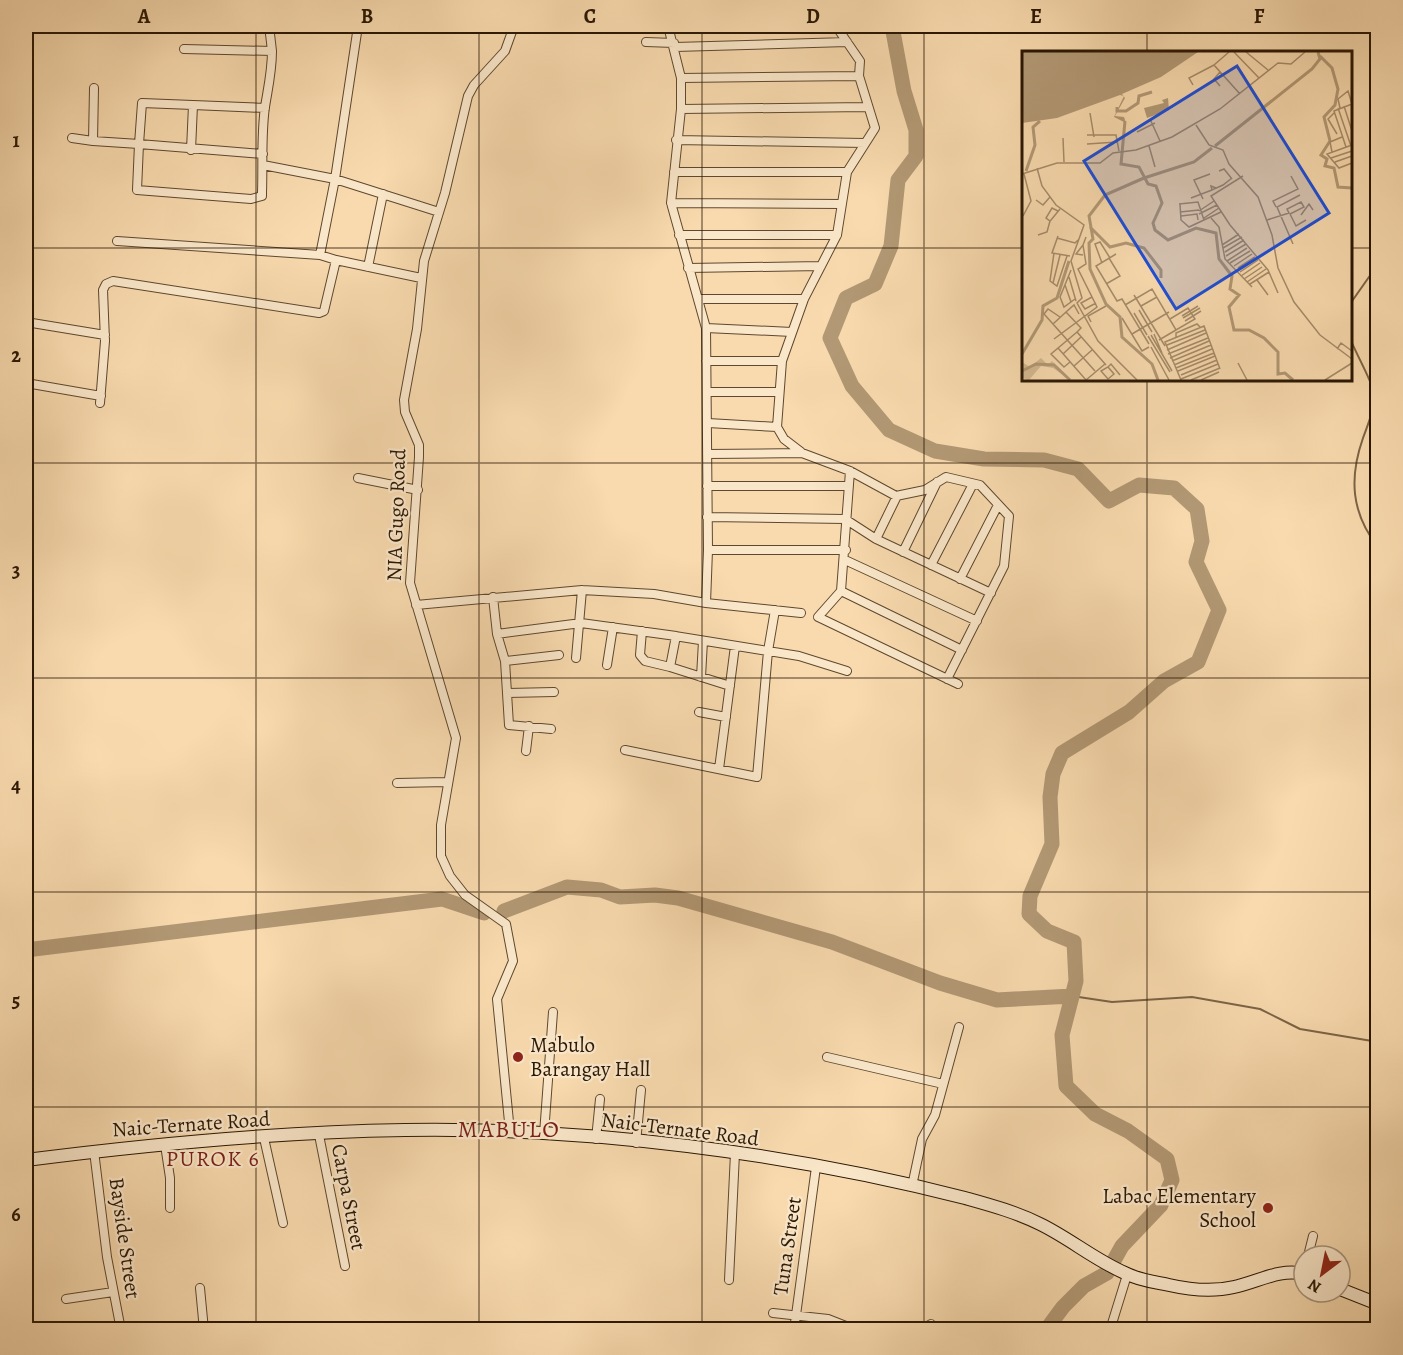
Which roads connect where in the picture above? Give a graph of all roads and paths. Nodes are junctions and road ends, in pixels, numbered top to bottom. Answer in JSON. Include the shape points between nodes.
{"nodes":[{"id":1,"x":358,"y":26,"type":"edge"},
{"id":2,"x":514,"y":26,"type":"edge"},
{"id":3,"x":668,"y":26,"type":"edge"},
{"id":4,"x":836,"y":26,"type":"edge"},
{"id":5,"x":270,"y":34,"type":"dead end"},
{"id":6,"x":646,"y":42,"type":"dead end"},
{"id":7,"x":847,"y":42,"type":"junction"},
{"id":8,"x":674,"y":45,"type":"junction"},
{"id":9,"x":184,"y":49,"type":"dead end"},
{"id":10,"x":272,"y":51,"type":"junction"},
{"id":11,"x":859,"y":76,"type":"junction"},
{"id":12,"x":681,"y":78,"type":"junction"},
{"id":13,"x":94,"y":88,"type":"dead end"},
{"id":14,"x":193,"y":105,"type":"junction"},
{"id":15,"x":867,"y":107,"type":"junction"},
{"id":16,"x":265,"y":108,"type":"junction"},
{"id":17,"x":681,"y":109,"type":"junction"},
{"id":18,"x":72,"y":138,"type":"dead end"},
{"id":19,"x":676,"y":140,"type":"junction"},
{"id":20,"x":93,"y":141,"type":"junction"},
{"id":21,"x":865,"y":143,"type":"junction"},
{"id":22,"x":139,"y":144,"type":"junction"},
{"id":23,"x":191,"y":150,"type":"junction"},
{"id":24,"x":263,"y":154,"type":"junction"},
{"id":25,"x":263,"y":165,"type":"junction"},
{"id":26,"x":847,"y":171,"type":"junction"},
{"id":27,"x":674,"y":172,"type":"junction"},
{"id":28,"x":335,"y":178,"type":"junction"},
{"id":29,"x":383,"y":194,"type":"junction"},
{"id":30,"x":671,"y":203,"type":"junction"},
{"id":31,"x":842,"y":204,"type":"junction"},
{"id":32,"x":439,"y":212,"type":"junction"},
{"id":33,"x":679,"y":235,"type":"junction"},
{"id":34,"x":837,"y":235,"type":"junction"},
{"id":35,"x":117,"y":241,"type":"dead end"},
{"id":36,"x":320,"y":255,"type":"junction"},
{"id":37,"x":336,"y":260,"type":"junction"},
{"id":38,"x":821,"y":266,"type":"junction"},
{"id":39,"x":368,"y":267,"type":"junction"},
{"id":40,"x":687,"y":268,"type":"junction"},
{"id":41,"x":421,"y":278,"type":"junction"},
{"id":42,"x":698,"y":299,"type":"junction"},
{"id":43,"x":804,"y":299,"type":"junction"},
{"id":44,"x":26,"y":322,"type":"edge"},
{"id":45,"x":706,"y":328,"type":"junction"},
{"id":46,"x":792,"y":332,"type":"junction"},
{"id":47,"x":105,"y":335,"type":"junction"},
{"id":48,"x":782,"y":360,"type":"junction"},
{"id":49,"x":706,"y":361,"type":"junction"},
{"id":50,"x":26,"y":383,"type":"edge"},
{"id":51,"x":706,"y":392,"type":"junction"},
{"id":52,"x":778,"y":392,"type":"junction"},
{"id":53,"x":708,"y":423,"type":"junction"},
{"id":54,"x":777,"y":427,"type":"junction"},
{"id":55,"x":802,"y":453,"type":"junction"},
{"id":56,"x":707,"y":454,"type":"junction"},
{"id":57,"x":850,"y":471,"type":"junction"},
{"id":58,"x":358,"y":478,"type":"dead end"},
{"id":59,"x":937,"y":482,"type":"junction"},
{"id":60,"x":973,"y":484,"type":"junction"},
{"id":61,"x":707,"y":486,"type":"junction"},
{"id":62,"x":848,"y":486,"type":"junction"},
{"id":63,"x":418,"y":490,"type":"junction"},
{"id":64,"x":897,"y":496,"type":"junction"},
{"id":65,"x":998,"y":505,"type":"junction"},
{"id":66,"x":707,"y":518,"type":"junction"},
{"id":67,"x":845,"y":519,"type":"junction"},
{"id":68,"x":876,"y":538,"type":"junction"},
{"id":69,"x":708,"y":550,"type":"junction"},
{"id":70,"x":846,"y":550,"type":"junction"},
{"id":71,"x":903,"y":552,"type":"junction"},
{"id":72,"x":845,"y":560,"type":"junction"},
{"id":73,"x":931,"y":565,"type":"junction"},
{"id":74,"x":960,"y":579,"type":"junction"},
{"id":75,"x":582,"y":590,"type":"junction"},
{"id":76,"x":841,"y":591,"type":"junction"},
{"id":77,"x":991,"y":593,"type":"junction"},
{"id":78,"x":493,"y":597,"type":"junction"},
{"id":79,"x":706,"y":603,"type":"junction"},
{"id":80,"x":416,"y":605,"type":"junction"},
{"id":81,"x":775,"y":610,"type":"junction"},
{"id":82,"x":801,"y":613,"type":"dead end"},
{"id":83,"x":977,"y":621,"type":"junction"},
{"id":84,"x":581,"y":623,"type":"junction"},
{"id":85,"x":613,"y":627,"type":"junction"},
{"id":86,"x":642,"y":632,"type":"junction"},
{"id":87,"x":498,"y":634,"type":"junction"},
{"id":88,"x":675,"y":636,"type":"junction"},
{"id":89,"x":703,"y":641,"type":"junction"},
{"id":90,"x":735,"y":646,"type":"junction"},
{"id":91,"x":962,"y":650,"type":"junction"},
{"id":92,"x":768,"y":651,"type":"junction"},
{"id":93,"x":559,"y":654,"type":"dead end"},
{"id":94,"x":576,"y":658,"type":"dead end"},
{"id":95,"x":506,"y":661,"type":"junction"},
{"id":96,"x":607,"y":665,"type":"dead end"},
{"id":97,"x":670,"y":667,"type":"junction"},
{"id":98,"x":847,"y":671,"type":"dead end"},
{"id":99,"x":700,"y":677,"type":"junction"},
{"id":100,"x":947,"y":679,"type":"junction"},
{"id":101,"x":958,"y":684,"type":"dead end"},
{"id":102,"x":730,"y":686,"type":"junction"},
{"id":103,"x":555,"y":692,"type":"dead end"},
{"id":104,"x":507,"y":693,"type":"junction"},
{"id":105,"x":699,"y":712,"type":"dead end"},
{"id":106,"x":726,"y":717,"type":"junction"},
{"id":107,"x":529,"y":726,"type":"junction"},
{"id":108,"x":551,"y":729,"type":"dead end"},
{"id":109,"x":625,"y":750,"type":"dead end"},
{"id":110,"x":526,"y":751,"type":"dead end"},
{"id":111,"x":719,"y":769,"type":"junction"},
{"id":112,"x":447,"y":782,"type":"junction"},
{"id":113,"x":396,"y":783,"type":"dead end"},
{"id":114,"x":553,"y":1012,"type":"dead end"},
{"id":115,"x":959,"y":1027,"type":"dead end"},
{"id":116,"x":827,"y":1057,"type":"dead end"},
{"id":117,"x":944,"y":1084,"type":"junction"},
{"id":118,"x":641,"y":1090,"type":"dead end"},
{"id":119,"x":600,"y":1099,"type":"dead end"},
{"id":120,"x":510,"y":1132,"type":"junction"},
{"id":121,"x":544,"y":1134,"type":"junction"},
{"id":122,"x":319,"y":1135,"type":"junction"},
{"id":123,"x":264,"y":1138,"type":"junction"},
{"id":124,"x":596,"y":1139,"type":"junction"},
{"id":125,"x":636,"y":1143,"type":"junction"},
{"id":126,"x":165,"y":1145,"type":"junction"},
{"id":127,"x":94,"y":1151,"type":"junction"},
{"id":128,"x":735,"y":1153,"type":"junction"},
{"id":129,"x":26,"y":1160,"type":"edge"},
{"id":130,"x":816,"y":1167,"type":"junction"},
{"id":131,"x":912,"y":1186,"type":"junction"},
{"id":132,"x":170,"y":1208,"type":"dead end"},
{"id":133,"x":283,"y":1223,"type":"dead end"},
{"id":134,"x":1313,"y":1236,"type":"dead end"},
{"id":135,"x":1311,"y":1244,"type":"edge"},
{"id":136,"x":345,"y":1266,"type":"dead end"},
{"id":137,"x":1292,"y":1272,"type":"edge"},
{"id":138,"x":1127,"y":1275,"type":"junction"},
{"id":139,"x":729,"y":1280,"type":"dead end"},
{"id":140,"x":200,"y":1288,"type":"dead end"},
{"id":141,"x":113,"y":1292,"type":"junction"},
{"id":142,"x":1352,"y":1293,"type":"edge"},
{"id":143,"x":66,"y":1299,"type":"dead end"},
{"id":144,"x":1377,"y":1304,"type":"edge"},
{"id":145,"x":773,"y":1313,"type":"dead end"},
{"id":146,"x":796,"y":1314,"type":"junction"},
{"id":147,"x":932,"y":1324,"type":"dead end"},
{"id":148,"x":121,"y":1329,"type":"edge"},
{"id":149,"x":204,"y":1329,"type":"edge"},
{"id":150,"x":794,"y":1329,"type":"edge"},
{"id":151,"x":856,"y":1329,"type":"edge"},
{"id":152,"x":921,"y":1329,"type":"edge"},
{"id":153,"x":1110,"y":1329,"type":"edge"}],
"edges":[{"from":1,"to":28,"type":"street"},
{"from":2,"to":32,"type":"street","name":"NIA Gugo Road","via":[[505,51],[468,96]]},
{"from":3,"to":8,"type":"street"},
{"from":4,"to":7,"type":"street"},
{"from":5,"to":10,"type":"street"},
{"from":6,"to":8,"type":"street"},
{"from":7,"to":8,"type":"street"},
{"from":7,"to":11,"type":"street","via":[[860,61]]},
{"from":8,"to":12,"type":"street"},
{"from":9,"to":10,"type":"street"},
{"from":10,"to":16,"type":"street"},
{"from":11,"to":12,"type":"street"},
{"from":11,"to":15,"type":"street"},
{"from":12,"to":17,"type":"street"},
{"from":13,"to":20,"type":"street"},
{"from":14,"to":16,"type":"street"},
{"from":14,"to":22,"type":"street","via":[[141,104]]},
{"from":14,"to":23,"type":"street"},
{"from":15,"to":17,"type":"street"},
{"from":15,"to":21,"type":"street","via":[[875,128]]},
{"from":16,"to":24,"type":"street"},
{"from":17,"to":19,"type":"street"},
{"from":18,"to":20,"type":"street"},
{"from":19,"to":21,"type":"street"},
{"from":19,"to":27,"type":"street"},
{"from":20,"to":22,"type":"street"},
{"from":21,"to":26,"type":"street"},
{"from":22,"to":23,"type":"street"},
{"from":22,"to":25,"type":"street","via":[[136,188],[141,193],[256,199],[262,196]]},
{"from":23,"to":24,"type":"street"},
{"from":24,"to":25,"type":"street"},
{"from":25,"to":28,"type":"street"},
{"from":26,"to":27,"type":"street"},
{"from":26,"to":31,"type":"street"},
{"from":27,"to":30,"type":"street"},
{"from":28,"to":29,"type":"street"},
{"from":28,"to":36,"type":"street"},
{"from":29,"to":32,"type":"street"},
{"from":29,"to":39,"type":"street"},
{"from":30,"to":31,"type":"street"},
{"from":30,"to":33,"type":"street"},
{"from":31,"to":34,"type":"street"},
{"from":32,"to":41,"type":"street","name":"NIA Gugo Road"},
{"from":33,"to":34,"type":"street"},
{"from":33,"to":40,"type":"street"},
{"from":34,"to":38,"type":"street"},
{"from":35,"to":36,"type":"street"},
{"from":36,"to":37,"type":"street"},
{"from":37,"to":39,"type":"street"},
{"from":37,"to":47,"type":"street","via":[[324,311],[319,313],[113,281],[103,290]]},
{"from":38,"to":40,"type":"street"},
{"from":38,"to":43,"type":"street"},
{"from":39,"to":41,"type":"street"},
{"from":40,"to":42,"type":"street"},
{"from":41,"to":63,"type":"street","name":"NIA Gugo Road","via":[[415,348],[404,400],[419,445]]},
{"from":42,"to":43,"type":"street"},
{"from":42,"to":45,"type":"street"},
{"from":43,"to":46,"type":"street"},
{"from":44,"to":47,"type":"street"},
{"from":45,"to":46,"type":"street"},
{"from":45,"to":49,"type":"street"},
{"from":46,"to":48,"type":"street"},
{"from":47,"to":50,"type":"street","via":[[100,400]]},
{"from":48,"to":49,"type":"street"},
{"from":48,"to":52,"type":"street"},
{"from":49,"to":51,"type":"street"},
{"from":51,"to":52,"type":"street"},
{"from":51,"to":53,"type":"street"},
{"from":52,"to":54,"type":"street"},
{"from":53,"to":54,"type":"street"},
{"from":53,"to":56,"type":"street"},
{"from":54,"to":55,"type":"street","via":[[784,439]]},
{"from":55,"to":56,"type":"street"},
{"from":55,"to":57,"type":"street"},
{"from":56,"to":61,"type":"street"},
{"from":57,"to":62,"type":"street"},
{"from":57,"to":64,"type":"street"},
{"from":58,"to":63,"type":"street"},
{"from":59,"to":60,"type":"street","via":[[946,477]]},
{"from":59,"to":64,"type":"street","via":[[925,490]]},
{"from":59,"to":71,"type":"street"},
{"from":60,"to":65,"type":"street","via":[[980,485]]},
{"from":60,"to":73,"type":"street"},
{"from":61,"to":62,"type":"street"},
{"from":61,"to":66,"type":"street"},
{"from":62,"to":67,"type":"street"},
{"from":63,"to":80,"type":"street","name":"NIA Gugo Road","via":[[409,574]]},
{"from":64,"to":68,"type":"street"},
{"from":65,"to":74,"type":"street"},
{"from":65,"to":77,"type":"street","via":[[1009,516],[1004,566]]},
{"from":66,"to":67,"type":"street"},
{"from":66,"to":69,"type":"street"},
{"from":67,"to":68,"type":"street"},
{"from":67,"to":70,"type":"street"},
{"from":68,"to":71,"type":"street"},
{"from":69,"to":70,"type":"street"},
{"from":69,"to":79,"type":"street"},
{"from":70,"to":72,"type":"street"},
{"from":71,"to":73,"type":"street"},
{"from":72,"to":76,"type":"street"},
{"from":72,"to":83,"type":"street"},
{"from":73,"to":74,"type":"street"},
{"from":74,"to":77,"type":"street"},
{"from":75,"to":78,"type":"street"},
{"from":75,"to":79,"type":"street","via":[[654,594]]},
{"from":75,"to":84,"type":"street"},
{"from":76,"to":91,"type":"street"},
{"from":76,"to":100,"type":"street","via":[[818,617]]},
{"from":77,"to":83,"type":"street"},
{"from":78,"to":80,"type":"street"},
{"from":78,"to":87,"type":"street"},
{"from":79,"to":81,"type":"street"},
{"from":80,"to":112,"type":"street","name":"NIA Gugo Road","via":[[455,729]]},
{"from":81,"to":82,"type":"street"},
{"from":81,"to":92,"type":"street"},
{"from":83,"to":91,"type":"street"},
{"from":84,"to":85,"type":"street"},
{"from":84,"to":87,"type":"street"},
{"from":84,"to":94,"type":"street"},
{"from":85,"to":86,"type":"street"},
{"from":85,"to":96,"type":"street"},
{"from":86,"to":88,"type":"street"},
{"from":86,"to":97,"type":"street","via":[[640,655],[645,661]]},
{"from":87,"to":95,"type":"street"},
{"from":88,"to":89,"type":"street"},
{"from":88,"to":97,"type":"street"},
{"from":89,"to":90,"type":"street"},
{"from":89,"to":99,"type":"street"},
{"from":90,"to":92,"type":"street"},
{"from":90,"to":102,"type":"street"},
{"from":91,"to":100,"type":"street"},
{"from":92,"to":98,"type":"street"},
{"from":92,"to":111,"type":"street","via":[[757,777]]},
{"from":93,"to":95,"type":"street"},
{"from":95,"to":104,"type":"street"},
{"from":97,"to":99,"type":"street"},
{"from":99,"to":102,"type":"street"},
{"from":100,"to":101,"type":"street"},
{"from":102,"to":106,"type":"street"},
{"from":103,"to":104,"type":"street"},
{"from":104,"to":107,"type":"street","via":[[509,725]]},
{"from":105,"to":106,"type":"street"},
{"from":106,"to":111,"type":"street"},
{"from":107,"to":108,"type":"street"},
{"from":107,"to":110,"type":"street"},
{"from":109,"to":111,"type":"street"},
{"from":112,"to":113,"type":"street"},
{"from":112,"to":120,"type":"street","name":"NIA Gugo Road","via":[[442,862],[465,896],[506,924],[511,941],[511,970],[501,986],[497,1006]]},
{"from":114,"to":121,"type":"street"},
{"from":115,"to":117,"type":"street"},
{"from":116,"to":117,"type":"street"},
{"from":117,"to":131,"type":"street","via":[[935,1115],[922,1139]]},
{"from":118,"to":125,"type":"street"},
{"from":119,"to":124,"type":"street"},
{"from":120,"to":121,"type":"main road","name":"Naic-Ternate Road"},
{"from":120,"to":122,"type":"main road","name":"Naic-Ternate Road","via":[[404,1130]]},
{"from":121,"to":124,"type":"main road","name":"Naic-Ternate Road"},
{"from":122,"to":123,"type":"main road","name":"Naic-Ternate Road"},
{"from":122,"to":136,"type":"street","name":"Carpa Street"},
{"from":123,"to":126,"type":"main road","name":"Naic-Ternate Road"},
{"from":123,"to":133,"type":"street"},
{"from":124,"to":125,"type":"main road","name":"Naic-Ternate Road"},
{"from":125,"to":128,"type":"main road","name":"Naic-Ternate Road"},
{"from":126,"to":127,"type":"main road","name":"Naic-Ternate Road"},
{"from":126,"to":132,"type":"street"},
{"from":127,"to":129,"type":"main road","name":"Naic-Ternate Road"},
{"from":127,"to":141,"type":"street","name":"Bayside Street"},
{"from":128,"to":130,"type":"main road","name":"Naic-Ternate Road"},
{"from":128,"to":139,"type":"street"},
{"from":130,"to":131,"type":"main road","name":"Naic-Ternate Road"},
{"from":130,"to":146,"type":"street","name":"Tuna Street"},
{"from":131,"to":138,"type":"main road","name":"Naic-Ternate Road","via":[[1020,1215]]},
{"from":134,"to":135,"type":"street"},
{"from":137,"to":138,"type":"main road","name":"Naic-Ternate Road","via":[[1213,1290],[1177,1287]]},
{"from":138,"to":153,"type":"street"},
{"from":140,"to":149,"type":"street"},
{"from":141,"to":143,"type":"street"},
{"from":141,"to":148,"type":"street","name":"Bayside Street"},
{"from":142,"to":144,"type":"main road"},
{"from":145,"to":146,"type":"street"},
{"from":146,"to":150,"type":"street","name":"Tuna Street"},
{"from":146,"to":151,"type":"street"},
{"from":147,"to":152,"type":"street"}]}
